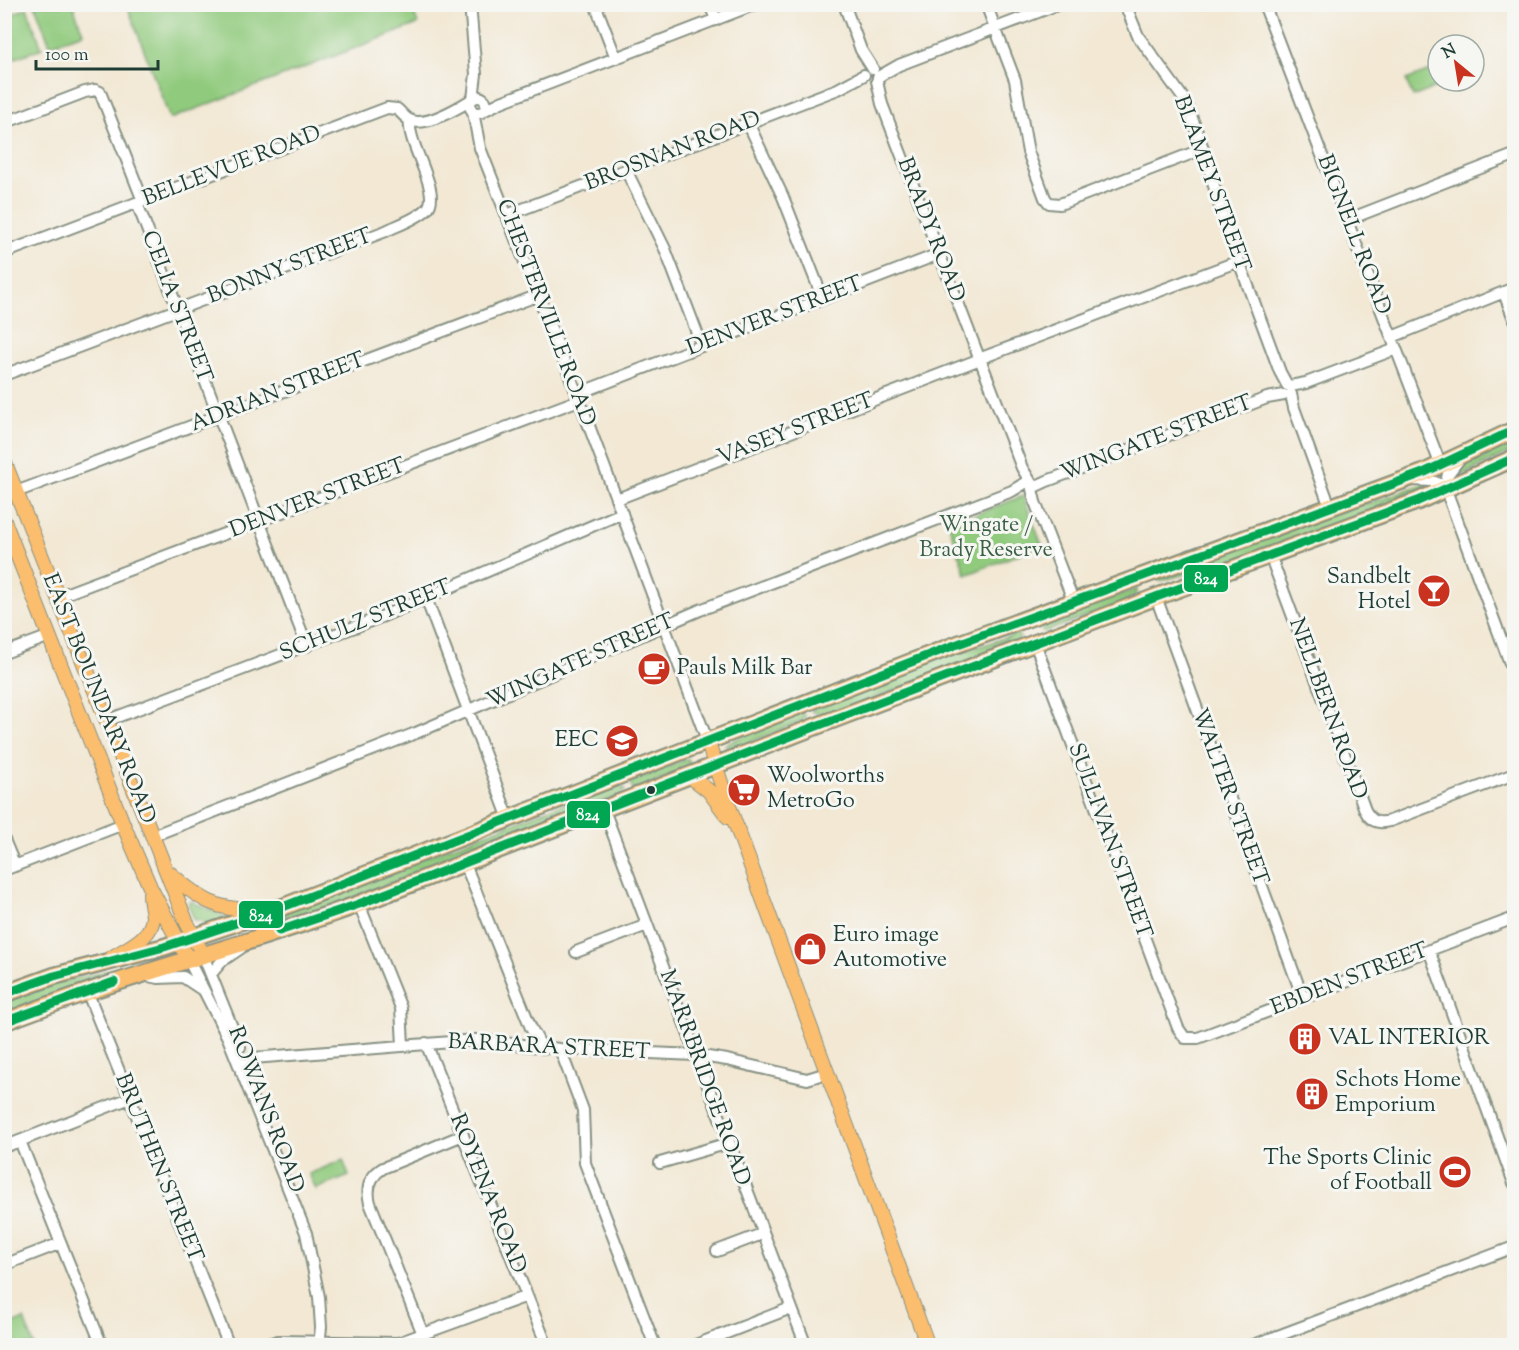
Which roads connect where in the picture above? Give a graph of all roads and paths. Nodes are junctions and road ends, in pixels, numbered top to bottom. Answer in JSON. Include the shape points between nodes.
{"nodes":[{"id":1,"x":470,"y":4,"type":"edge"},
{"id":2,"x":595,"y":4,"type":"edge"},
{"id":3,"x":710,"y":4,"type":"edge"},
{"id":4,"x":756,"y":4,"type":"edge"},
{"id":5,"x":844,"y":4,"type":"edge"},
{"id":6,"x":986,"y":4,"type":"edge"},
{"id":7,"x":1059,"y":4,"type":"edge"},
{"id":8,"x":1125,"y":4,"type":"edge"},
{"id":9,"x":1264,"y":4,"type":"edge"},
{"id":10,"x":716,"y":20,"type":"junction"},
{"id":11,"x":996,"y":28,"type":"junction"},
{"id":12,"x":616,"y":58,"type":"junction"},
{"id":13,"x":871,"y":76,"type":"junction"},
{"id":14,"x":478,"y":105,"type":"junction"},
{"id":15,"x":410,"y":120,"type":"junction"},
{"id":16,"x":4,"y":123,"type":"edge"},
{"id":17,"x":748,"y":123,"type":"junction"},
{"id":18,"x":1203,"y":149,"type":"junction"},
{"id":19,"x":1515,"y":156,"type":"edge"},
{"id":20,"x":626,"y":170,"type":"junction"},
{"id":21,"x":140,"y":202,"type":"junction"},
{"id":22,"x":507,"y":215,"type":"junction"},
{"id":23,"x":1347,"y":220,"type":"junction"},
{"id":24,"x":4,"y":253,"type":"edge"},
{"id":25,"x":939,"y":254,"type":"junction"},
{"id":26,"x":1239,"y":261,"type":"junction"},
{"id":27,"x":1509,"y":290,"type":"edge"},
{"id":28,"x":539,"y":295,"type":"junction"},
{"id":29,"x":823,"y":299,"type":"junction"},
{"id":30,"x":177,"y":310,"type":"junction"},
{"id":31,"x":1515,"y":319,"type":"edge"},
{"id":32,"x":1392,"y":337,"type":"junction"},
{"id":33,"x":702,"y":346,"type":"junction"},
{"id":34,"x":1396,"y":349,"type":"junction"},
{"id":35,"x":980,"y":359,"type":"junction"},
{"id":36,"x":4,"y":375,"type":"edge"},
{"id":37,"x":1287,"y":390,"type":"junction"},
{"id":38,"x":578,"y":397,"type":"junction"},
{"id":39,"x":218,"y":416,"type":"junction"},
{"id":40,"x":1515,"y":430,"type":"edge"},
{"id":41,"x":1462,"y":456,"type":"junction"},
{"id":42,"x":1515,"y":458,"type":"edge"},
{"id":43,"x":4,"y":461,"type":"edge"},
{"id":44,"x":1441,"y":466,"type":"junction"},
{"id":45,"x":1406,"y":480,"type":"junction"},
{"id":46,"x":1029,"y":486,"type":"junction"},
{"id":47,"x":1445,"y":488,"type":"junction"},
{"id":48,"x":16,"y":492,"type":"junction"},
{"id":49,"x":617,"y":499,"type":"junction"},
{"id":50,"x":1330,"y":507,"type":"junction"},
{"id":51,"x":622,"y":513,"type":"junction"},
{"id":52,"x":258,"y":521,"type":"junction"},
{"id":53,"x":6,"y":526,"type":"edge"},
{"id":54,"x":1270,"y":555,"type":"junction"},
{"id":55,"x":1147,"y":573,"type":"junction"},
{"id":56,"x":57,"y":597,"type":"junction"},
{"id":57,"x":1156,"y":597,"type":"junction"},
{"id":58,"x":426,"y":598,"type":"junction"},
{"id":59,"x":1073,"y":600,"type":"junction"},
{"id":60,"x":1026,"y":618,"type":"junction"},
{"id":61,"x":664,"y":625,"type":"junction"},
{"id":62,"x":50,"y":636,"type":"junction"},
{"id":63,"x":1035,"y":643,"type":"junction"},
{"id":64,"x":307,"y":646,"type":"junction"},
{"id":65,"x":4,"y":653,"type":"edge"},
{"id":66,"x":80,"y":655,"type":"junction"},
{"id":67,"x":60,"y":663,"type":"junction"},
{"id":68,"x":1515,"y":674,"type":"edge"},
{"id":69,"x":804,"y":702,"type":"junction"},
{"id":70,"x":469,"y":711,"type":"junction"},
{"id":71,"x":106,"y":721,"type":"junction"},
{"id":72,"x":814,"y":727,"type":"junction"},
{"id":73,"x":707,"y":740,"type":"junction"},
{"id":74,"x":715,"y":766,"type":"junction"},
{"id":75,"x":624,"y":774,"type":"junction"},
{"id":76,"x":1515,"y":774,"type":"edge"},
{"id":77,"x":690,"y":776,"type":"junction"},
{"id":78,"x":633,"y":798,"type":"junction"},
{"id":79,"x":604,"y":810,"type":"junction"},
{"id":80,"x":508,"y":819,"type":"junction"},
{"id":81,"x":123,"y":824,"type":"junction"},
{"id":82,"x":737,"y":828,"type":"junction"},
{"id":83,"x":152,"y":836,"type":"junction"},
{"id":84,"x":4,"y":840,"type":"edge"},
{"id":85,"x":465,"y":864,"type":"junction"},
{"id":86,"x":10,"y":868,"type":"edge"},
{"id":87,"x":164,"y":868,"type":"junction"},
{"id":88,"x":150,"y":887,"type":"junction"},
{"id":89,"x":359,"y":904,"type":"junction"},
{"id":90,"x":275,"y":910,"type":"junction"},
{"id":91,"x":1515,"y":918,"type":"edge"},
{"id":92,"x":647,"y":925,"type":"junction"},
{"id":93,"x":186,"y":939,"type":"junction"},
{"id":94,"x":253,"y":939,"type":"junction"},
{"id":95,"x":1429,"y":950,"type":"junction"},
{"id":96,"x":576,"y":952,"type":"dead end"},
{"id":97,"x":195,"y":957,"type":"junction"},
{"id":98,"x":102,"y":964,"type":"junction"},
{"id":99,"x":141,"y":974,"type":"junction"},
{"id":100,"x":211,"y":974,"type":"junction"},
{"id":101,"x":87,"y":991,"type":"junction"},
{"id":102,"x":203,"y":991,"type":"junction"},
{"id":103,"x":4,"y":994,"type":"edge"},
{"id":104,"x":1303,"y":998,"type":"junction"},
{"id":105,"x":4,"y":1022,"type":"edge"},
{"id":106,"x":531,"y":1028,"type":"junction"},
{"id":107,"x":1185,"y":1038,"type":"joint"},
{"id":108,"x":426,"y":1043,"type":"junction"},
{"id":109,"x":512,"y":1044,"type":"junction"},
{"id":110,"x":403,"y":1045,"type":"junction"},
{"id":111,"x":542,"y":1048,"type":"junction"},
{"id":112,"x":560,"y":1049,"type":"junction"},
{"id":113,"x":695,"y":1055,"type":"junction"},
{"id":114,"x":243,"y":1066,"type":"junction"},
{"id":115,"x":827,"y":1073,"type":"junction"},
{"id":116,"x":130,"y":1098,"type":"junction"},
{"id":117,"x":463,"y":1135,"type":"junction"},
{"id":118,"x":20,"y":1141,"type":"junction"},
{"id":119,"x":729,"y":1143,"type":"junction"},
{"id":120,"x":4,"y":1147,"type":"edge"},
{"id":121,"x":660,"y":1163,"type":"dead end"},
{"id":122,"x":1515,"y":1183,"type":"edge"},
{"id":123,"x":762,"y":1234,"type":"junction"},
{"id":124,"x":61,"y":1243,"type":"junction"},
{"id":125,"x":1515,"y":1247,"type":"edge"},
{"id":126,"x":717,"y":1251,"type":"dead end"},
{"id":127,"x":4,"y":1265,"type":"edge"},
{"id":128,"x":527,"y":1296,"type":"junction"},
{"id":129,"x":791,"y":1308,"type":"junction"},
{"id":130,"x":423,"y":1334,"type":"junction"},
{"id":131,"x":320,"y":1343,"type":"edge"},
{"id":132,"x":656,"y":1343,"type":"edge"},
{"id":133,"x":102,"y":1346,"type":"edge"},
{"id":134,"x":229,"y":1346,"type":"edge"},
{"id":135,"x":262,"y":1346,"type":"edge"},
{"id":136,"x":547,"y":1346,"type":"edge"},
{"id":137,"x":693,"y":1346,"type":"edge"},
{"id":138,"x":806,"y":1346,"type":"edge"},
{"id":139,"x":928,"y":1346,"type":"edge"},
{"id":140,"x":1251,"y":1346,"type":"edge"}],
"edges":[{"from":1,"to":14,"type":"street","name":"CHESTERVILLE ROAD"},
{"from":2,"to":12,"type":"street"},
{"from":3,"to":10,"type":"street"},
{"from":4,"to":10,"type":"street"},
{"from":5,"to":13,"type":"street","name":"BRADY ROAD"},
{"from":6,"to":11,"type":"street"},
{"from":7,"to":11,"type":"street","name":"BROSNAN ROAD"},
{"from":8,"to":18,"type":"street","name":"BLAMEY STREET","via":[[1138,36],[1186,102]]},
{"from":9,"to":23,"type":"street","name":"BIGNELL ROAD"},
{"from":10,"to":12,"type":"street"},
{"from":11,"to":13,"type":"street","name":"BROSNAN ROAD"},
{"from":11,"to":18,"type":"street","via":[[1015,80],[1028,152],[1049,203],[1060,204]]},
{"from":12,"to":14,"type":"street","via":[[501,102]]},
{"from":13,"to":17,"type":"street","name":"BROSNAN ROAD"},
{"from":13,"to":25,"type":"street","name":"BRADY ROAD"},
{"from":14,"to":15,"type":"street","via":[[421,122]]},
{"from":14,"to":22,"type":"street","name":"CHESTERVILLE ROAD","via":[[486,158]]},
{"from":15,"to":21,"type":"street","name":"BELLEVUE ROAD","via":[[397,109],[387,108]]},
{"from":15,"to":30,"type":"street","name":"BONNY STREET","via":[[409,132],[432,199],[426,210],[386,231]]},
{"from":16,"to":21,"type":"street","name":"CELIA STREET","via":[[85,92],[98,91]]},
{"from":17,"to":20,"type":"street","name":"BROSNAN ROAD"},
{"from":17,"to":29,"type":"street","via":[[787,206]]},
{"from":18,"to":26,"type":"street","name":"BLAMEY STREET"},
{"from":19,"to":23,"type":"street"},
{"from":20,"to":22,"type":"street","name":"BROSNAN ROAD"},
{"from":20,"to":33,"type":"street","via":[[665,249]]},
{"from":21,"to":24,"type":"street","name":"BELLEVUE ROAD"},
{"from":21,"to":30,"type":"street","name":"CELIA STREET"},
{"from":22,"to":28,"type":"street","name":"CHESTERVILLE ROAD"},
{"from":23,"to":32,"type":"street","name":"BIGNELL ROAD"},
{"from":25,"to":29,"type":"street","name":"DENVER STREET"},
{"from":25,"to":35,"type":"street","name":"BRADY ROAD"},
{"from":26,"to":35,"type":"street","name":"VASEY STREET"},
{"from":26,"to":37,"type":"street","name":"BLAMEY STREET"},
{"from":27,"to":31,"type":"street"},
{"from":27,"to":32,"type":"street"},
{"from":28,"to":38,"type":"street","name":"CHESTERVILLE ROAD"},
{"from":28,"to":39,"type":"street","name":"ADRIAN STREET"},
{"from":29,"to":33,"type":"street","name":"DENVER STREET"},
{"from":30,"to":36,"type":"street","name":"BONNY STREET"},
{"from":30,"to":39,"type":"street","name":"CELIA STREET"},
{"from":32,"to":34,"type":"street","name":"BIGNELL ROAD"},
{"from":33,"to":38,"type":"street","name":"DENVER STREET"},
{"from":34,"to":37,"type":"street","name":"WINGATE STREET"},
{"from":34,"to":44,"type":"street","name":"BIGNELL ROAD"},
{"from":35,"to":46,"type":"street","name":"BRADY ROAD"},
{"from":35,"to":49,"type":"street","name":"VASEY STREET"},
{"from":37,"to":46,"type":"street","name":"WINGATE STREET"},
{"from":37,"to":50,"type":"street","name":"BLAMEY STREET"},
{"from":38,"to":49,"type":"street","name":"CHESTERVILLE ROAD"},
{"from":38,"to":52,"type":"street","name":"DENVER STREET"},
{"from":39,"to":48,"type":"street","name":"ADRIAN STREET"},
{"from":39,"to":52,"type":"street","name":"CELIA STREET"},
{"from":40,"to":41,"type":"highway"},
{"from":41,"to":44,"type":"highway"},
{"from":41,"to":47,"type":"street","via":[[1449,474]]},
{"from":42,"to":47,"type":"highway"},
{"from":43,"to":48,"type":"main road","name":"EAST BOUNDARY ROAD"},
{"from":44,"to":45,"type":"highway"},
{"from":45,"to":47,"type":"street","via":[[1432,481]]},
{"from":45,"to":50,"type":"highway"},
{"from":46,"to":59,"type":"street","name":"BRADY ROAD"},
{"from":46,"to":61,"type":"street","name":"WINGATE STREET"},
{"from":47,"to":54,"type":"highway"},
{"from":47,"to":68,"type":"street"},
{"from":48,"to":56,"type":"main road","name":"EAST BOUNDARY ROAD"},
{"from":49,"to":51,"type":"street","name":"CHESTERVILLE ROAD"},
{"from":50,"to":55,"type":"highway"},
{"from":51,"to":58,"type":"street","name":"SCHULZ STREET"},
{"from":51,"to":61,"type":"street","name":"CHESTERVILLE ROAD"},
{"from":52,"to":56,"type":"street","name":"DENVER STREET"},
{"from":52,"to":64,"type":"street","name":"CELIA STREET"},
{"from":53,"to":62,"type":"main road","name":"EAST BOUNDARY ROAD"},
{"from":54,"to":57,"type":"highway"},
{"from":54,"to":76,"type":"street","name":"NELLBERN ROAD","via":[[1371,819],[1378,823],[1390,821]]},
{"from":55,"to":57,"type":"highway"},
{"from":55,"to":59,"type":"highway"},
{"from":56,"to":66,"type":"main road","name":"EAST BOUNDARY ROAD"},
{"from":57,"to":63,"type":"highway"},
{"from":57,"to":104,"type":"street","name":"WALTER STREET"},
{"from":58,"to":64,"type":"street","name":"SCHULZ STREET"},
{"from":58,"to":70,"type":"street"},
{"from":59,"to":60,"type":"highway"},
{"from":60,"to":63,"type":"highway"},
{"from":60,"to":69,"type":"highway"},
{"from":61,"to":70,"type":"street","name":"WINGATE STREET"},
{"from":61,"to":73,"type":"street","name":"CHESTERVILLE ROAD"},
{"from":62,"to":65,"type":"street"},
{"from":62,"to":67,"type":"main road","name":"EAST BOUNDARY ROAD"},
{"from":63,"to":72,"type":"highway"},
{"from":63,"to":107,"type":"street","name":"SULLIVAN STREET"},
{"from":64,"to":71,"type":"street","name":"SCHULZ STREET"},
{"from":66,"to":67,"type":"main road"},
{"from":66,"to":71,"type":"main road","name":"EAST BOUNDARY ROAD"},
{"from":67,"to":81,"type":"main road","name":"EAST BOUNDARY ROAD"},
{"from":69,"to":72,"type":"highway"},
{"from":69,"to":73,"type":"highway"},
{"from":70,"to":80,"type":"street"},
{"from":70,"to":83,"type":"street","name":"WINGATE STREET"},
{"from":71,"to":83,"type":"main road","name":"EAST BOUNDARY ROAD"},
{"from":72,"to":74,"type":"highway"},
{"from":73,"to":74,"type":"main road","name":"CHESTERVILLE ROAD"},
{"from":73,"to":75,"type":"highway"},
{"from":74,"to":77,"type":"highway"},
{"from":74,"to":82,"type":"main road","name":"CHESTERVILLE ROAD"},
{"from":75,"to":78,"type":"highway"},
{"from":75,"to":80,"type":"highway"},
{"from":77,"to":78,"type":"highway"},
{"from":77,"to":82,"type":"main road","via":[[708,791]]},
{"from":78,"to":79,"type":"highway"},
{"from":79,"to":85,"type":"highway"},
{"from":79,"to":92,"type":"street","name":"MARRBRIDGE ROAD"},
{"from":80,"to":90,"type":"highway"},
{"from":81,"to":86,"type":"street"},
{"from":81,"to":88,"type":"main road","name":"EAST BOUNDARY ROAD"},
{"from":82,"to":115,"type":"main road","name":"CHESTERVILLE ROAD"},
{"from":83,"to":87,"type":"main road","name":"EAST BOUNDARY ROAD"},
{"from":84,"to":86,"type":"street"},
{"from":85,"to":89,"type":"highway"},
{"from":85,"to":106,"type":"street"},
{"from":87,"to":90,"type":"main road","via":[[194,894],[222,908]]},
{"from":87,"to":93,"type":"main road","name":"EAST BOUNDARY ROAD"},
{"from":88,"to":93,"type":"main road","name":"EAST BOUNDARY ROAD"},
{"from":88,"to":98,"type":"main road","via":[[150,929]]},
{"from":89,"to":94,"type":"highway"},
{"from":89,"to":110,"type":"street","via":[[401,1008]]},
{"from":90,"to":93,"type":"highway"},
{"from":91,"to":95,"type":"street","name":"EBDEN STREET"},
{"from":92,"to":96,"type":"street"},
{"from":92,"to":113,"type":"street","name":"MARRBRIDGE ROAD"},
{"from":93,"to":97,"type":"main road","name":"ROWANS ROAD"},
{"from":93,"to":98,"type":"highway"},
{"from":94,"to":97,"type":"highway"},
{"from":94,"to":100,"type":"street"},
{"from":95,"to":104,"type":"street","name":"EBDEN STREET"},
{"from":95,"to":122,"type":"street"},
{"from":97,"to":99,"type":"highway"},
{"from":97,"to":100,"type":"street","name":"ROWANS ROAD"},
{"from":97,"to":102,"type":"street","name":"ROWANS ROAD"},
{"from":98,"to":103,"type":"highway"},
{"from":99,"to":101,"type":"highway"},
{"from":99,"to":102,"type":"street","via":[[183,977]]},
{"from":100,"to":114,"type":"street","name":"ROWANS ROAD"},
{"from":101,"to":105,"type":"highway"},
{"from":101,"to":116,"type":"street","name":"BRUTHEN STREET"},
{"from":102,"to":114,"type":"street","name":"ROWANS ROAD"},
{"from":104,"to":107,"type":"street","name":"EBDEN STREET","via":[[1198,1038]]},
{"from":106,"to":109,"type":"street","via":[[531,1037]]},
{"from":106,"to":111,"type":"street"},
{"from":108,"to":109,"type":"street","name":"BARBARA STREET","via":[[476,1040]]},
{"from":108,"to":110,"type":"street","name":"BARBARA STREET"},
{"from":108,"to":117,"type":"street","name":"ROYENA ROAD"},
{"from":109,"to":111,"type":"street","name":"BARBARA STREET"},
{"from":110,"to":114,"type":"street","name":"BARBARA STREET","via":[[260,1057]]},
{"from":111,"to":112,"type":"street","name":"BARBARA STREET"},
{"from":112,"to":113,"type":"street","name":"BARBARA STREET"},
{"from":112,"to":132,"type":"street","via":[[583,1110],[586,1169]]},
{"from":113,"to":115,"type":"street","name":"BARBARA STREET","via":[[807,1079]]},
{"from":113,"to":119,"type":"street","name":"MARRBRIDGE ROAD"},
{"from":114,"to":131,"type":"street","name":"ROWANS ROAD","via":[[306,1233],[318,1288]]},
{"from":115,"to":139,"type":"main road","name":"CHESTERVILLE ROAD"},
{"from":116,"to":118,"type":"street"},
{"from":116,"to":134,"type":"street","name":"BRUTHEN STREET"},
{"from":117,"to":128,"type":"street","name":"ROYENA ROAD"},
{"from":117,"to":130,"type":"street","via":[[383,1168],[372,1177],[369,1188],[370,1203]]},
{"from":118,"to":120,"type":"street"},
{"from":118,"to":124,"type":"street"},
{"from":119,"to":121,"type":"street"},
{"from":119,"to":123,"type":"street","name":"MARRBRIDGE ROAD"},
{"from":123,"to":126,"type":"street"},
{"from":123,"to":129,"type":"street","name":"MARRBRIDGE ROAD"},
{"from":124,"to":127,"type":"street"},
{"from":124,"to":133,"type":"street"},
{"from":125,"to":140,"type":"street"},
{"from":128,"to":130,"type":"street"},
{"from":128,"to":136,"type":"street","name":"ROYENA ROAD"},
{"from":129,"to":137,"type":"street"},
{"from":129,"to":138,"type":"street","name":"MARRBRIDGE ROAD"},
{"from":130,"to":131,"type":"street","via":[[398,1343]]},
{"from":131,"to":135,"type":"street","via":[[278,1341]]}]}
